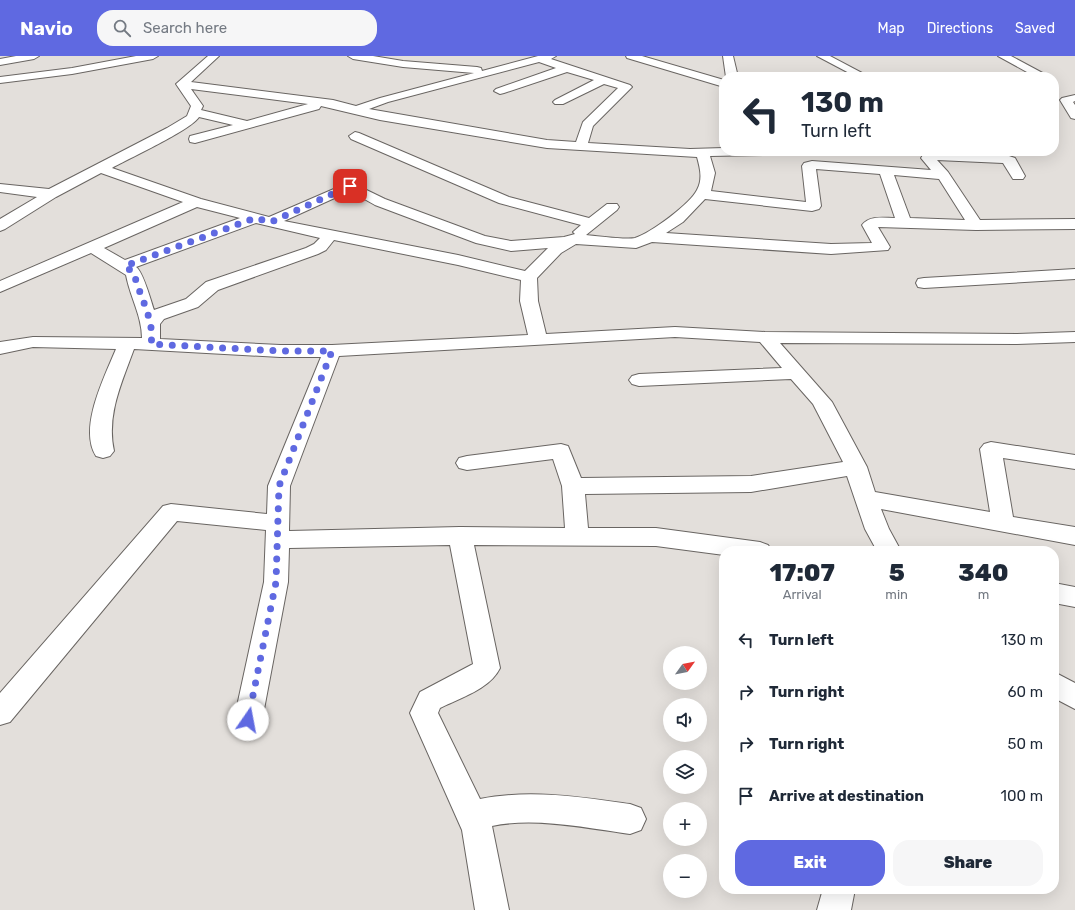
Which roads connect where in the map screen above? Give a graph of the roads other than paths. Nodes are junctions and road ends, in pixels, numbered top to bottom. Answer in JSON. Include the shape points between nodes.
{"nodes":[{"id":1,"x":34,"y":56,"type":"edge"},
{"id":2,"x":153,"y":56,"type":"edge"},
{"id":3,"x":214,"y":56,"type":"edge"},
{"id":4,"x":353,"y":56,"type":"edge"},
{"id":5,"x":551,"y":56,"type":"edge"},
{"id":6,"x":631,"y":56,"type":"edge"},
{"id":7,"x":728,"y":56,"type":"edge"},
{"id":8,"x":822,"y":56,"type":"edge"},
{"id":9,"x":1003,"y":56,"type":"edge"},
{"id":10,"x":538,"y":59,"type":"junction"},
{"id":11,"x":0,"y":62,"type":"edge"},
{"id":12,"x":567,"y":68,"type":"junction"},
{"id":13,"x":731,"y":72,"type":"edge"},
{"id":14,"x":854,"y":72,"type":"edge"},
{"id":15,"x":1034,"y":72,"type":"edge"},
{"id":16,"x":488,"y":73,"type":"junction"},
{"id":17,"x":0,"y":80,"type":"edge"},
{"id":18,"x":603,"y":80,"type":"junction"},
{"id":19,"x":719,"y":82,"type":"edge"},
{"id":20,"x":182,"y":84,"type":"junction"},
{"id":21,"x":500,"y":91,"type":"dead end"},
{"id":22,"x":1073,"y":94,"type":"edge"},
{"id":23,"x":559,"y":102,"type":"dead end"},
{"id":24,"x":324,"y":103,"type":"junction"},
{"id":25,"x":356,"y":110,"type":"junction"},
{"id":26,"x":195,"y":112,"type":"junction"},
{"id":27,"x":1075,"y":115,"type":"edge"},
{"id":28,"x":245,"y":124,"type":"junction"},
{"id":29,"x":355,"y":136,"type":"dead end"},
{"id":30,"x":195,"y":139,"type":"dead end"},
{"id":31,"x":581,"y":146,"type":"junction"},
{"id":32,"x":719,"y":152,"type":"edge"},
{"id":33,"x":703,"y":153,"type":"junction"},
{"id":34,"x":100,"y":168,"type":"junction"},
{"id":35,"x":886,"y":171,"type":"junction"},
{"id":36,"x":943,"y":175,"type":"junction"},
{"id":37,"x":1018,"y":176,"type":"dead end"},
{"id":38,"x":0,"y":188,"type":"edge"},
{"id":39,"x":51,"y":194,"type":"junction"},
{"id":40,"x":701,"y":194,"type":"junction"},
{"id":41,"x":196,"y":202,"type":"junction"},
{"id":42,"x":612,"y":207,"type":"dead end"},
{"id":43,"x":255,"y":218,"type":"junction"},
{"id":44,"x":271,"y":222,"type":"junction"},
{"id":45,"x":592,"y":223,"type":"junction"},
{"id":46,"x":904,"y":223,"type":"junction"},
{"id":47,"x":1075,"y":224,"type":"edge"},
{"id":48,"x":976,"y":225,"type":"junction"},
{"id":49,"x":0,"y":226,"type":"edge"},
{"id":50,"x":330,"y":235,"type":"junction"},
{"id":51,"x":650,"y":237,"type":"junction"},
{"id":52,"x":569,"y":240,"type":"junction"},
{"id":53,"x":92,"y":247,"type":"junction"},
{"id":54,"x":125,"y":266,"type":"junction"},
{"id":55,"x":1075,"y":274,"type":"edge"},
{"id":56,"x":529,"y":277,"type":"junction"},
{"id":57,"x":924,"y":283,"type":"dead end"},
{"id":58,"x":0,"y":287,"type":"edge"},
{"id":59,"x":151,"y":324,"type":"junction"},
{"id":60,"x":764,"y":337,"type":"junction"},
{"id":61,"x":1075,"y":337,"type":"edge"},
{"id":62,"x":538,"y":340,"type":"junction"},
{"id":63,"x":127,"y":343,"type":"junction"},
{"id":64,"x":151,"y":344,"type":"junction"},
{"id":65,"x":0,"y":348,"type":"edge"},
{"id":66,"x":332,"y":351,"type":"junction"},
{"id":67,"x":797,"y":373,"type":"junction"},
{"id":68,"x":639,"y":380,"type":"dead end"},
{"id":69,"x":103,"y":451,"type":"dead end"},
{"id":70,"x":1075,"y":462,"type":"edge"},
{"id":71,"x":467,"y":463,"type":"dead end"},
{"id":72,"x":856,"y":467,"type":"junction"},
{"id":73,"x":573,"y":486,"type":"junction"},
{"id":74,"x":866,"y":498,"type":"junction"},
{"id":75,"x":1003,"y":523,"type":"junction"},
{"id":76,"x":278,"y":532,"type":"junction"},
{"id":77,"x":460,"y":536,"type":"junction"},
{"id":78,"x":1075,"y":536,"type":"edge"},
{"id":79,"x":577,"y":537,"type":"junction"},
{"id":80,"x":723,"y":546,"type":"edge"},
{"id":81,"x":887,"y":546,"type":"edge"},
{"id":82,"x":1059,"y":594,"type":"edge"},
{"id":83,"x":1075,"y":596,"type":"edge"},
{"id":84,"x":1059,"y":687,"type":"edge"},
{"id":85,"x":1075,"y":697,"type":"edge"},
{"id":86,"x":0,"y":714,"type":"edge"},
{"id":87,"x":248,"y":720,"type":"dead end"},
{"id":88,"x":472,"y":815,"type":"junction"},
{"id":89,"x":630,"y":819,"type":"dead end"},
{"id":90,"x":838,"y":894,"type":"edge"},
{"id":91,"x":492,"y":910,"type":"edge"},
{"id":92,"x":834,"y":910,"type":"edge"}],
"edges":[{"from":1,"to":11,"type":"street"},
{"from":2,"to":17,"type":"street","via":[[72,71]]},
{"from":3,"to":20,"type":"street"},
{"from":4,"to":16,"type":"street"},
{"from":5,"to":10,"type":"street"},
{"from":6,"to":19,"type":"street"},
{"from":7,"to":13,"type":"street"},
{"from":8,"to":14,"type":"street"},
{"from":9,"to":15,"type":"street"},
{"from":10,"to":12,"type":"street"},
{"from":10,"to":16,"type":"street"},
{"from":12,"to":18,"type":"street"},
{"from":12,"to":21,"type":"street"},
{"from":16,"to":25,"type":"street","via":[[384,100]]},
{"from":18,"to":23,"type":"street"},
{"from":18,"to":31,"type":"street","via":[[626,87],[587,125]]},
{"from":20,"to":24,"type":"street"},
{"from":20,"to":26,"type":"street","via":[[197,106]]},
{"from":22,"to":27,"type":"street","via":[[1066,100]]},
{"from":24,"to":25,"type":"street"},
{"from":24,"to":28,"type":"street"},
{"from":25,"to":31,"type":"street","via":[[547,144]]},
{"from":26,"to":28,"type":"street"},
{"from":26,"to":34,"type":"street","via":[[192,118],[171,131]]},
{"from":28,"to":30,"type":"street"},
{"from":29,"to":45,"type":"street","via":[[504,200]]},
{"from":31,"to":33,"type":"street"},
{"from":32,"to":33,"type":"street"},
{"from":33,"to":40,"type":"street","via":[[708,173]]},
{"from":34,"to":39,"type":"street"},
{"from":34,"to":41,"type":"street"},
{"from":35,"to":36,"type":"street"},
{"from":35,"to":40,"type":"street","via":[[809,166],[814,206],[812,207]]},
{"from":35,"to":46,"type":"street"},
{"from":36,"to":37,"type":"street","via":[[928,158],[931,156],[1006,159],[1010,161]]},
{"from":36,"to":48,"type":"street"},
{"from":38,"to":39,"type":"street"},
{"from":39,"to":49,"type":"street"},
{"from":40,"to":51,"type":"street","via":[[678,219]]},
{"from":41,"to":43,"type":"street"},
{"from":41,"to":53,"type":"street"},
{"from":42,"to":45,"type":"street"},
{"from":43,"to":44,"type":"street"},
{"from":43,"to":54,"type":"street"},
{"from":44,"to":50,"type":"street"},
{"from":44,"to":52,"type":"street","via":[[350,186],[380,202],[481,240],[511,246]]},
{"from":45,"to":52,"type":"street"},
{"from":46,"to":48,"type":"street"},
{"from":46,"to":51,"type":"street","via":[[875,222],[870,225],[882,247],[831,249]]},
{"from":47,"to":48,"type":"street"},
{"from":50,"to":56,"type":"street"},
{"from":50,"to":59,"type":"street","via":[[320,247],[312,251],[212,286],[192,303],[158,315]]},
{"from":51,"to":52,"type":"street","via":[[624,243]]},
{"from":52,"to":56,"type":"street","via":[[553,250]]},
{"from":53,"to":54,"type":"street"},
{"from":53,"to":58,"type":"street"},
{"from":54,"to":59,"type":"street","via":[[134,273]]},
{"from":55,"to":57,"type":"street"},
{"from":56,"to":62,"type":"street","via":[[529,301]]},
{"from":59,"to":64,"type":"street"},
{"from":60,"to":61,"type":"street"},
{"from":60,"to":62,"type":"street","via":[[675,332]]},
{"from":60,"to":67,"type":"street"},
{"from":62,"to":66,"type":"street"},
{"from":63,"to":64,"type":"street"},
{"from":63,"to":65,"type":"street","via":[[33,342]]},
{"from":63,"to":69,"type":"street","via":[[101,416],[100,441]]},
{"from":64,"to":66,"type":"street","via":[[280,351]]},
{"from":66,"to":76,"type":"street","via":[[279,486]]},
{"from":67,"to":68,"type":"street"},
{"from":67,"to":72,"type":"street","via":[[822,402]]},
{"from":70,"to":75,"type":"street","via":[[990,449]]},
{"from":71,"to":73,"type":"street","via":[[561,451]]},
{"from":72,"to":73,"type":"street","via":[[751,484]]},
{"from":72,"to":74,"type":"street"},
{"from":73,"to":79,"type":"street"},
{"from":74,"to":75,"type":"street"},
{"from":74,"to":81,"type":"street","via":[[877,529]]},
{"from":75,"to":78,"type":"street"},
{"from":76,"to":77,"type":"street"},
{"from":76,"to":86,"type":"street","via":[[171,512]]},
{"from":76,"to":87,"type":"street","via":[[276,582]]},
{"from":77,"to":79,"type":"street"},
{"from":77,"to":88,"type":"street","via":[[487,668],[430,700],[424,713]]},
{"from":79,"to":80,"type":"street","via":[[656,537]]},
{"from":82,"to":83,"type":"street"},
{"from":84,"to":85,"type":"street"},
{"from":88,"to":89,"type":"street","via":[[502,810],[560,809]]},
{"from":88,"to":91,"type":"street","via":[[478,829]]},
{"from":90,"to":92,"type":"street"}]}
